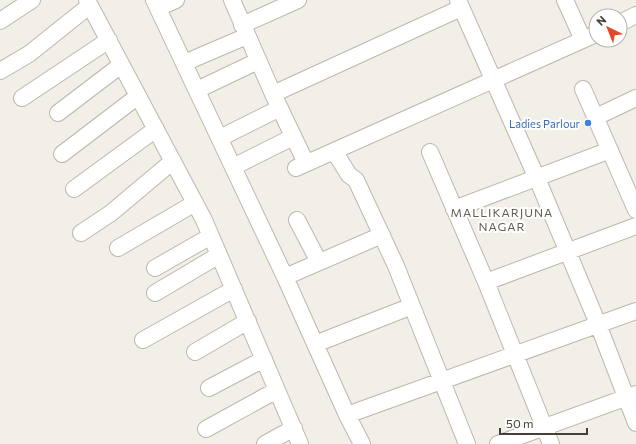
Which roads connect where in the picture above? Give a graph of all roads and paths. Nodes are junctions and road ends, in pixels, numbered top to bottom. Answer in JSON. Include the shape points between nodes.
{"nodes":[{"id":1,"x":32,"y":0,"type":"edge"},
{"id":2,"x":176,"y":0,"type":"edge"},
{"id":3,"x":232,"y":0,"type":"edge"},
{"id":4,"x":298,"y":0,"type":"edge"},
{"id":5,"x":565,"y":0,"type":"edge"},
{"id":6,"x":88,"y":3,"type":"edge"},
{"id":7,"x":156,"y":4,"type":"edge"},
{"id":8,"x":460,"y":4,"type":"edge"},
{"id":9,"x":0,"y":21,"type":"edge"},
{"id":10,"x":245,"y":30,"type":"junction"},
{"id":11,"x":588,"y":34,"type":"edge"},
{"id":12,"x":588,"y":38,"type":"edge"},
{"id":13,"x":108,"y":40,"type":"junction"},
{"id":14,"x":258,"y":61,"type":"junction"},
{"id":15,"x":184,"y":63,"type":"junction"},
{"id":16,"x":121,"y":65,"type":"junction"},
{"id":17,"x":0,"y":71,"type":"edge"},
{"id":18,"x":493,"y":80,"type":"junction"},
{"id":19,"x":583,"y":89,"type":"dead end"},
{"id":20,"x":197,"y":90,"type":"junction"},
{"id":21,"x":138,"y":96,"type":"junction"},
{"id":22,"x":22,"y":98,"type":"dead end"},
{"id":23,"x":636,"y":98,"type":"edge"},
{"id":24,"x":276,"y":101,"type":"junction"},
{"id":25,"x":58,"y":113,"type":"dead end"},
{"id":26,"x":596,"y":117,"type":"junction"},
{"id":27,"x":156,"y":129,"type":"junction"},
{"id":28,"x":293,"y":136,"type":"junction"},
{"id":29,"x":220,"y":138,"type":"junction"},
{"id":30,"x":610,"y":150,"type":"junction"},
{"id":31,"x":334,"y":151,"type":"junction"},
{"id":32,"x":430,"y":152,"type":"dead end"},
{"id":33,"x":62,"y":154,"type":"dead end"},
{"id":34,"x":173,"y":161,"type":"junction"},
{"id":35,"x":233,"y":167,"type":"junction"},
{"id":36,"x":537,"y":178,"type":"junction"},
{"id":37,"x":74,"y":190,"type":"dead end"},
{"id":38,"x":195,"y":203,"type":"junction"},
{"id":39,"x":454,"y":209,"type":"junction"},
{"id":40,"x":636,"y":210,"type":"edge"},
{"id":41,"x":297,"y":220,"type":"dead end"},
{"id":42,"x":636,"y":226,"type":"edge"},
{"id":43,"x":81,"y":233,"type":"dead end"},
{"id":44,"x":382,"y":235,"type":"junction"},
{"id":45,"x":211,"y":236,"type":"junction"},
{"id":46,"x":118,"y":248,"type":"dead end"},
{"id":47,"x":567,"y":250,"type":"junction"},
{"id":48,"x":219,"y":255,"type":"junction"},
{"id":49,"x":318,"y":262,"type":"junction"},
{"id":50,"x":155,"y":268,"type":"dead end"},
{"id":51,"x":285,"y":277,"type":"junction"},
{"id":52,"x":486,"y":282,"type":"junction"},
{"id":53,"x":234,"y":289,"type":"junction"},
{"id":54,"x":155,"y":293,"type":"dead end"},
{"id":55,"x":412,"y":306,"type":"junction"},
{"id":56,"x":636,"y":311,"type":"edge"},
{"id":57,"x":248,"y":321,"type":"junction"},
{"id":58,"x":598,"y":324,"type":"junction"},
{"id":59,"x":143,"y":340,"type":"dead end"},
{"id":60,"x":315,"y":344,"type":"junction"},
{"id":61,"x":195,"y":352,"type":"dead end"},
{"id":62,"x":514,"y":354,"type":"junction"},
{"id":63,"x":264,"y":359,"type":"junction"},
{"id":64,"x":441,"y":379,"type":"junction"},
{"id":65,"x":209,"y":388,"type":"dead end"},
{"id":66,"x":278,"y":390,"type":"junction"},
{"id":67,"x":631,"y":396,"type":"edge"},
{"id":68,"x":347,"y":415,"type":"junction"},
{"id":69,"x":636,"y":423,"type":"edge"},
{"id":70,"x":544,"y":427,"type":"junction"},
{"id":71,"x":294,"y":428,"type":"junction"},
{"id":72,"x":206,"y":429,"type":"dead end"},
{"id":73,"x":265,"y":444,"type":"edge"},
{"id":74,"x":300,"y":444,"type":"edge"},
{"id":75,"x":362,"y":444,"type":"edge"},
{"id":76,"x":467,"y":444,"type":"edge"},
{"id":77,"x":498,"y":444,"type":"edge"},
{"id":78,"x":551,"y":444,"type":"edge"}],
"edges":[{"from":1,"to":9,"type":"street"},
{"from":2,"to":7,"type":"street"},
{"from":3,"to":10,"type":"street"},
{"from":4,"to":10,"type":"street"},
{"from":5,"to":11,"type":"street"},
{"from":6,"to":13,"type":"street"},
{"from":6,"to":17,"type":"street","via":[[29,54]]},
{"from":7,"to":15,"type":"street"},
{"from":8,"to":18,"type":"street"},
{"from":8,"to":24,"type":"street"},
{"from":10,"to":14,"type":"street"},
{"from":10,"to":15,"type":"street"},
{"from":12,"to":18,"type":"street"},
{"from":13,"to":16,"type":"street"},
{"from":13,"to":22,"type":"street"},
{"from":14,"to":20,"type":"street"},
{"from":14,"to":24,"type":"street"},
{"from":15,"to":20,"type":"street"},
{"from":16,"to":21,"type":"street"},
{"from":16,"to":25,"type":"street"},
{"from":18,"to":31,"type":"street"},
{"from":18,"to":36,"type":"street"},
{"from":19,"to":26,"type":"street"},
{"from":20,"to":29,"type":"street"},
{"from":21,"to":27,"type":"street"},
{"from":21,"to":33,"type":"street"},
{"from":23,"to":26,"type":"street"},
{"from":24,"to":28,"type":"street"},
{"from":24,"to":29,"type":"street"},
{"from":26,"to":30,"type":"street"},
{"from":27,"to":34,"type":"street"},
{"from":27,"to":37,"type":"street"},
{"from":28,"to":31,"type":"street","via":[[301,165]]},
{"from":28,"to":35,"type":"street"},
{"from":29,"to":35,"type":"street"},
{"from":30,"to":36,"type":"street"},
{"from":30,"to":40,"type":"street"},
{"from":31,"to":44,"type":"street","via":[[349,175],[356,180]]},
{"from":32,"to":39,"type":"street"},
{"from":34,"to":38,"type":"street"},
{"from":34,"to":43,"type":"street","via":[[111,213]]},
{"from":35,"to":51,"type":"street"},
{"from":36,"to":39,"type":"street"},
{"from":36,"to":47,"type":"street"},
{"from":38,"to":45,"type":"street"},
{"from":38,"to":46,"type":"street"},
{"from":39,"to":52,"type":"street"},
{"from":41,"to":49,"type":"street"},
{"from":42,"to":47,"type":"street"},
{"from":44,"to":49,"type":"street"},
{"from":44,"to":55,"type":"street"},
{"from":45,"to":48,"type":"street"},
{"from":45,"to":50,"type":"street"},
{"from":47,"to":52,"type":"street"},
{"from":47,"to":58,"type":"street"},
{"from":48,"to":53,"type":"street"},
{"from":48,"to":54,"type":"street"},
{"from":49,"to":51,"type":"street"},
{"from":51,"to":60,"type":"street"},
{"from":52,"to":62,"type":"street"},
{"from":53,"to":57,"type":"street"},
{"from":53,"to":59,"type":"street"},
{"from":55,"to":60,"type":"street"},
{"from":55,"to":64,"type":"street"},
{"from":56,"to":58,"type":"street"},
{"from":57,"to":61,"type":"street"},
{"from":57,"to":63,"type":"street"},
{"from":58,"to":62,"type":"street"},
{"from":58,"to":67,"type":"street"},
{"from":60,"to":68,"type":"street"},
{"from":62,"to":64,"type":"street"},
{"from":62,"to":70,"type":"street"},
{"from":63,"to":65,"type":"street"},
{"from":63,"to":66,"type":"street"},
{"from":64,"to":68,"type":"street"},
{"from":64,"to":76,"type":"street"},
{"from":66,"to":71,"type":"street"},
{"from":66,"to":72,"type":"street"},
{"from":67,"to":69,"type":"street"},
{"from":67,"to":70,"type":"street"},
{"from":68,"to":75,"type":"street"},
{"from":70,"to":77,"type":"street"},
{"from":70,"to":78,"type":"street"},
{"from":71,"to":73,"type":"street"},
{"from":71,"to":74,"type":"street"}]}
